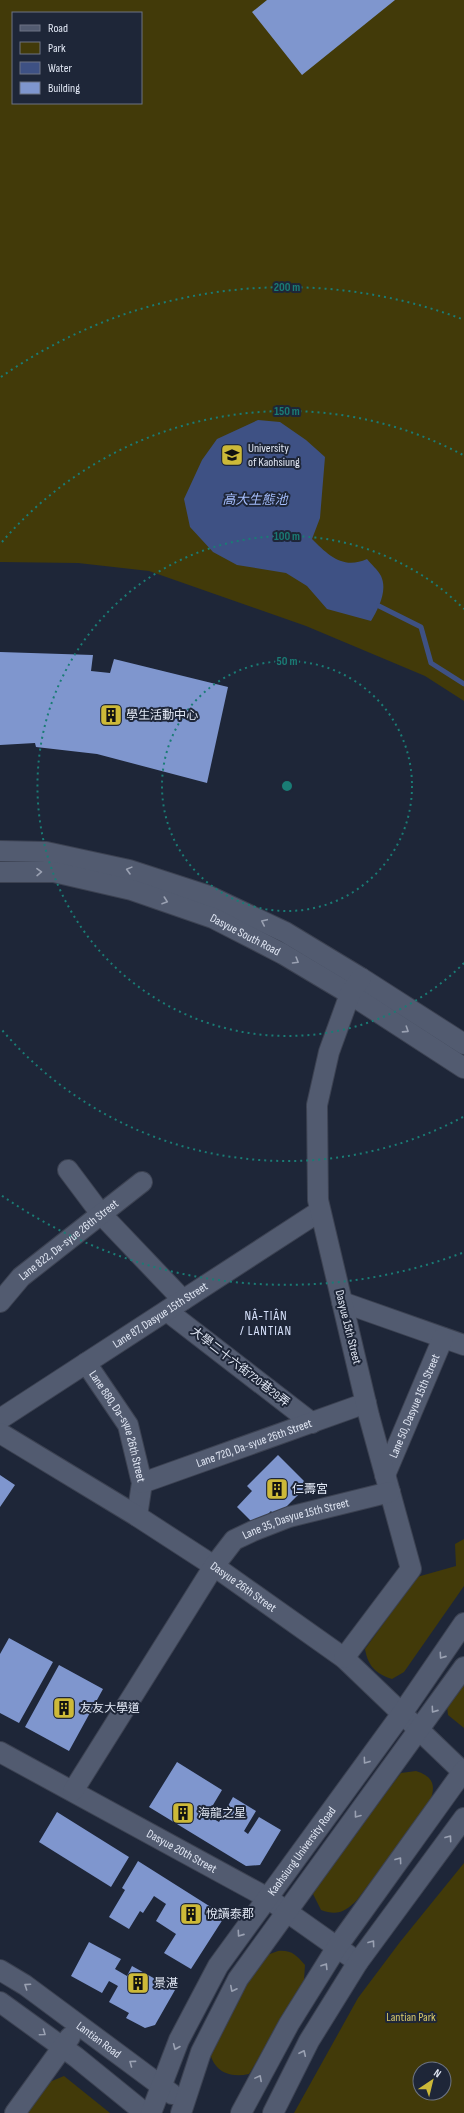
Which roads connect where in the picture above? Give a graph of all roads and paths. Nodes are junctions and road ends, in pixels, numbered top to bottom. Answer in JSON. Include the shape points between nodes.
{"nodes":[{"id":1,"x":0,"y":851,"type":"edge"},
{"id":2,"x":0,"y":872,"type":"edge"},
{"id":3,"x":361,"y":978,"type":"junction"},
{"id":4,"x":350,"y":994,"type":"junction"},
{"id":5,"x":464,"y":1044,"type":"edge"},
{"id":6,"x":464,"y":1068,"type":"edge"},
{"id":7,"x":68,"y":1170,"type":"dead end"},
{"id":8,"x":142,"y":1182,"type":"dead end"},
{"id":9,"x":320,"y":1211,"type":"junction"},
{"id":10,"x":101,"y":1214,"type":"junction"},
{"id":11,"x":0,"y":1302,"type":"edge"},
{"id":12,"x":342,"y":1302,"type":"junction"},
{"id":13,"x":175,"y":1305,"type":"junction"},
{"id":14,"x":443,"y":1338,"type":"junction"},
{"id":15,"x":464,"y":1345,"type":"edge"},
{"id":16,"x":86,"y":1363,"type":"junction"},
{"id":17,"x":366,"y":1403,"type":"junction"},
{"id":18,"x":0,"y":1419,"type":"edge"},
{"id":19,"x":312,"y":1423,"type":"junction"},
{"id":20,"x":0,"y":1433,"type":"edge"},
{"id":21,"x":142,"y":1483,"type":"junction"},
{"id":22,"x":388,"y":1483,"type":"junction"},
{"id":23,"x":137,"y":1516,"type":"junction"},
{"id":24,"x":214,"y":1566,"type":"junction"},
{"id":25,"x":464,"y":1624,"type":"edge"},
{"id":26,"x":344,"y":1658,"type":"junction"},
{"id":27,"x":464,"y":1667,"type":"edge"},
{"id":28,"x":403,"y":1712,"type":"junction"},
{"id":29,"x":420,"y":1729,"type":"junction"},
{"id":30,"x":0,"y":1752,"type":"edge"},
{"id":31,"x":464,"y":1771,"type":"edge"},
{"id":32,"x":74,"y":1791,"type":"junction"},
{"id":33,"x":464,"y":1818,"type":"edge"},
{"id":34,"x":266,"y":1897,"type":"junction"},
{"id":35,"x":286,"y":1910,"type":"junction"},
{"id":36,"x":337,"y":1947,"type":"junction"},
{"id":37,"x":358,"y":1962,"type":"junction"},
{"id":38,"x":0,"y":1970,"type":"edge"},
{"id":39,"x":0,"y":2002,"type":"edge"},
{"id":40,"x":80,"y":2024,"type":"junction"},
{"id":41,"x":63,"y":2047,"type":"junction"},
{"id":42,"x":162,"y":2086,"type":"junction"},
{"id":43,"x":187,"y":2110,"type":"edge"},
{"id":44,"x":15,"y":2113,"type":"edge"},
{"id":45,"x":145,"y":2113,"type":"edge"},
{"id":46,"x":151,"y":2113,"type":"edge"},
{"id":47,"x":241,"y":2113,"type":"edge"},
{"id":48,"x":274,"y":2113,"type":"edge"}],
"edges":[{"from":3,"to":1,"type":"street","name":"Dasyue South Road","one_way":true,"via":[[285,932],[209,896],[129,870],[46,852]]},
{"from":2,"to":4,"type":"street","name":"Dasyue South Road","one_way":true,"via":[[54,872],[132,890],[206,915],[283,954]]},
{"from":3,"to":4,"type":"street","name":"Dasyue 15th Street"},
{"from":3,"to":5,"type":"street","name":"Dasyue South Road"},
{"from":4,"to":6,"type":"street","name":"Dasyue South Road","one_way":true},
{"from":4,"to":9,"type":"street","name":"Dasyue 15th Street","via":[[329,1052],[316,1106]]},
{"from":7,"to":10,"type":"street","name":"大學二十六街720巷29弄"},
{"from":8,"to":10,"type":"street","name":"Lane 822, Da-syue 26th Street"},
{"from":9,"to":12,"type":"street","name":"Dasyue 15th Street"},
{"from":9,"to":13,"type":"street","name":"Lane 87, Dasyue 15th Street"},
{"from":10,"to":11,"type":"street","name":"Lane 822, Da-syue 26th Street","via":[[22,1277]]},
{"from":10,"to":13,"type":"street","name":"大學二十六街720巷29弄"},
{"from":12,"to":14,"type":"street"},
{"from":12,"to":17,"type":"street","name":"Dasyue 15th Street"},
{"from":13,"to":16,"type":"street","name":"Lane 87, Dasyue 15th Street"},
{"from":13,"to":19,"type":"street","name":"大學二十六街720巷29弄"},
{"from":14,"to":15,"type":"street"},
{"from":14,"to":22,"type":"street","name":"Lane 50, Dasyue 15th Street"},
{"from":16,"to":18,"type":"street","name":"Lane 87, Dasyue 15th Street"},
{"from":16,"to":21,"type":"street","name":"Lane 880, Da-syue 26th Street","via":[[128,1425]]},
{"from":17,"to":19,"type":"street","name":"Lane 720, Da-syue 26th Street"},
{"from":17,"to":22,"type":"street","name":"Dasyue 15th Street"},
{"from":19,"to":21,"type":"street","name":"Lane 720, Da-syue 26th Street"},
{"from":20,"to":23,"type":"street","name":"Dasyue 26th Street"},
{"from":21,"to":23,"type":"street","name":"Lane 880, Da-syue 26th Street"},
{"from":22,"to":24,"type":"street","name":"Lane 35, Dasyue 15th Street","via":[[289,1517],[234,1540]]},
{"from":22,"to":26,"type":"street","name":"Dasyue 15th Street","via":[[411,1569]]},
{"from":23,"to":24,"type":"street","name":"Dasyue 26th Street"},
{"from":24,"to":26,"type":"street","name":"Dasyue 26th Street"},
{"from":24,"to":32,"type":"street","name":"Lane 35, Dasyue 15th Street"},
{"from":25,"to":28,"type":"street","name":"Kaohsiung University Road","one_way":true},
{"from":26,"to":28,"type":"street","name":"Dasyue 26th Street"},
{"from":27,"to":29,"type":"street","name":"Kaohsiung University Road","one_way":true},
{"from":28,"to":29,"type":"street","name":"Dasyue 26th Street"},
{"from":28,"to":34,"type":"street","name":"Kaohsiung University Road","one_way":true},
{"from":29,"to":31,"type":"street","name":"Dasyue 26th Street"},
{"from":29,"to":35,"type":"street","name":"Kaohsiung University Road","one_way":true},
{"from":30,"to":32,"type":"street","name":"Dasyue 20th Street"},
{"from":36,"to":31,"type":"street","one_way":true},
{"from":32,"to":34,"type":"street","name":"Dasyue 20th Street"},
{"from":37,"to":33,"type":"street","one_way":true},
{"from":34,"to":35,"type":"street","name":"Dasyue 20th Street"},
{"from":34,"to":42,"type":"street","name":"Kaohsiung University Road","one_way":true,"via":[[218,1966],[179,2040]]},
{"from":35,"to":36,"type":"street","name":"Dasyue 20th Street"},
{"from":35,"to":43,"type":"street","name":"Kaohsiung University Road","one_way":true,"via":[[238,1979],[201,2052]]},
{"from":36,"to":37,"type":"street","name":"Dasyue 20th Street"},
{"from":47,"to":36,"type":"street","one_way":true,"via":[[285,2031]]},
{"from":48,"to":37,"type":"street","one_way":true,"via":[[309,2041]]},
{"from":40,"to":38,"type":"street","name":"Lantian Road","one_way":true,"via":[[25,1984]]},
{"from":39,"to":41,"type":"street","one_way":true},
{"from":40,"to":41,"type":"street"},
{"from":42,"to":40,"type":"street","name":"Lantian Road","one_way":true},
{"from":41,"to":44,"type":"street"},
{"from":41,"to":45,"type":"street"},
{"from":42,"to":43,"type":"street","name":"Lantian Road"},
{"from":42,"to":46,"type":"street","name":"Kaohsiung University Road"}]}
